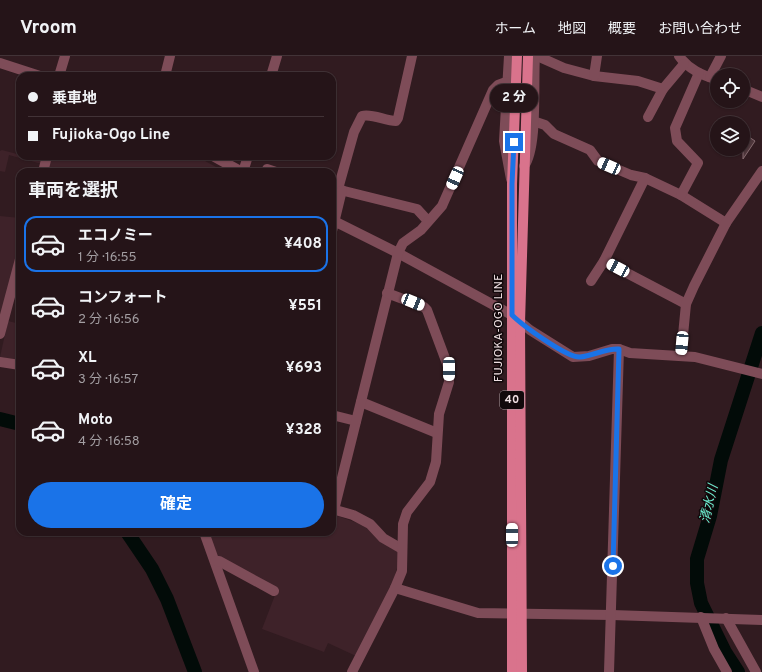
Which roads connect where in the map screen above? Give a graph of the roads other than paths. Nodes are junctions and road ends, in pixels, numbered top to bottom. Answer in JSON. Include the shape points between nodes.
{"nodes":[{"id":1,"x":65,"y":56,"type":"edge"},
{"id":2,"x":170,"y":56,"type":"edge"},
{"id":3,"x":277,"y":56,"type":"edge"},
{"id":4,"x":412,"y":56,"type":"edge"},
{"id":5,"x":509,"y":56,"type":"edge"},
{"id":6,"x":517,"y":56,"type":"edge"},
{"id":7,"x":528,"y":56,"type":"edge"},
{"id":8,"x":536,"y":56,"type":"edge"},
{"id":9,"x":597,"y":56,"type":"edge"},
{"id":10,"x":721,"y":56,"type":"edge"},
{"id":11,"x":682,"y":60,"type":"edge"},
{"id":12,"x":0,"y":63,"type":"edge"},
{"id":13,"x":717,"y":68,"type":"edge"},
{"id":14,"x":28,"y":72,"type":"edge"},
{"id":15,"x":60,"y":72,"type":"edge"},
{"id":16,"x":166,"y":72,"type":"edge"},
{"id":17,"x":273,"y":72,"type":"edge"},
{"id":18,"x":699,"y":73,"type":"junction"},
{"id":19,"x":594,"y":76,"type":"junction"},
{"id":20,"x":710,"y":77,"type":"edge"},
{"id":21,"x":506,"y":82,"type":"junction"},
{"id":22,"x":663,"y":89,"type":"junction"},
{"id":23,"x":750,"y":91,"type":"edge"},
{"id":24,"x":762,"y":97,"type":"edge"},
{"id":25,"x":648,"y":117,"type":"dead end"},
{"id":26,"x":533,"y":123,"type":"junction"},
{"id":27,"x":220,"y":160,"type":"edge"},
{"id":28,"x":236,"y":168,"type":"edge"},
{"id":29,"x":523,"y":168,"type":"junction"},
{"id":30,"x":762,"y":171,"type":"edge"},
{"id":31,"x":645,"y":178,"type":"junction"},
{"id":32,"x":512,"y":184,"type":"junction"},
{"id":33,"x":337,"y":189,"type":"edge"},
{"id":34,"x":681,"y":195,"type":"junction"},
{"id":35,"x":428,"y":221,"type":"junction"},
{"id":36,"x":726,"y":223,"type":"junction"},
{"id":37,"x":336,"y":225,"type":"edge"},
{"id":38,"x":398,"y":253,"type":"junction"},
{"id":39,"x":604,"y":261,"type":"junction"},
{"id":40,"x":16,"y":274,"type":"edge"},
{"id":41,"x":591,"y":281,"type":"dead end"},
{"id":42,"x":388,"y":293,"type":"junction"},
{"id":43,"x":686,"y":304,"type":"junction"},
{"id":44,"x":512,"y":315,"type":"junction"},
{"id":45,"x":520,"y":323,"type":"junction"},
{"id":46,"x":0,"y":334,"type":"edge"},
{"id":47,"x":619,"y":349,"type":"junction"},
{"id":48,"x":681,"y":356,"type":"junction"},
{"id":49,"x":0,"y":362,"type":"edge"},
{"id":50,"x":16,"y":364,"type":"edge"},
{"id":51,"x":762,"y":374,"type":"edge"},
{"id":52,"x":361,"y":402,"type":"junction"},
{"id":53,"x":336,"y":416,"type":"edge"},
{"id":54,"x":356,"y":421,"type":"junction"},
{"id":55,"x":437,"y":433,"type":"junction"},
{"id":56,"x":336,"y":498,"type":"edge"},
{"id":57,"x":336,"y":511,"type":"edge"},
{"id":58,"x":206,"y":536,"type":"edge"},
{"id":59,"x":402,"y":549,"type":"junction"},
{"id":60,"x":215,"y":561,"type":"junction"},
{"id":61,"x":396,"y":588,"type":"junction"},
{"id":62,"x":274,"y":591,"type":"dead end"},
{"id":63,"x":516,"y":613,"type":"junction"},
{"id":64,"x":612,"y":615,"type":"junction"},
{"id":65,"x":701,"y":617,"type":"junction"},
{"id":66,"x":726,"y":618,"type":"junction"},
{"id":67,"x":762,"y":620,"type":"edge"},
{"id":68,"x":254,"y":672,"type":"edge"},
{"id":69,"x":352,"y":672,"type":"edge"},
{"id":70,"x":512,"y":672,"type":"edge"},
{"id":71,"x":522,"y":672,"type":"edge"},
{"id":72,"x":609,"y":672,"type":"edge"},
{"id":73,"x":727,"y":672,"type":"edge"},
{"id":74,"x":756,"y":672,"type":"edge"}],
"edges":[{"from":1,"to":15,"type":"street"},
{"from":2,"to":16,"type":"street"},
{"from":3,"to":17,"type":"street"},
{"from":4,"to":33,"type":"street","via":[[398,118],[396,121],[389,121],[362,116],[354,132]]},
{"from":5,"to":21,"type":"street"},
{"from":6,"to":32,"type":"main road","name":"FUJIOKA-OGO LINE","number":"40"},
{"from":7,"to":29,"type":"main road","name":"FUJIOKA-OGO LINE","number":"40"},
{"from":8,"to":19,"type":"street","via":[[564,68]]},
{"from":8,"to":26,"type":"street"},
{"from":9,"to":19,"type":"street"},
{"from":10,"to":13,"type":"street"},
{"from":11,"to":18,"type":"street"},
{"from":11,"to":22,"type":"street"},
{"from":12,"to":14,"type":"street"},
{"from":18,"to":20,"type":"street"},
{"from":18,"to":34,"type":"street","via":[[676,128],[677,141],[698,164]]},
{"from":19,"to":22,"type":"street","via":[[638,81]]},
{"from":21,"to":32,"type":"street","via":[[504,142]]},
{"from":21,"to":35,"type":"street","via":[[493,90],[442,206]]},
{"from":22,"to":25,"type":"street"},
{"from":23,"to":24,"type":"street"},
{"from":26,"to":29,"type":"street","via":[[531,152]]},
{"from":26,"to":31,"type":"street","via":[[545,125],[554,134],[590,150],[598,161],[631,176]]},
{"from":27,"to":28,"type":"street"},
{"from":29,"to":45,"type":"main road","name":"FUJIOKA-OGO LINE","number":"40"},
{"from":30,"to":36,"type":"street"},
{"from":31,"to":34,"type":"street"},
{"from":31,"to":39,"type":"street"},
{"from":32,"to":44,"type":"main road","name":"FUJIOKA-OGO LINE","number":"40"},
{"from":33,"to":35,"type":"street","via":[[417,209]]},
{"from":34,"to":36,"type":"street"},
{"from":35,"to":38,"type":"street","via":[[421,230],[403,242]]},
{"from":36,"to":43,"type":"street"},
{"from":37,"to":38,"type":"street"},
{"from":38,"to":42,"type":"street"},
{"from":38,"to":44,"type":"street"},
{"from":39,"to":41,"type":"street"},
{"from":39,"to":43,"type":"street"},
{"from":40,"to":46,"type":"street"},
{"from":42,"to":52,"type":"street"},
{"from":42,"to":55,"type":"street","via":[[425,308],[449,369],[449,382],[439,414]]},
{"from":43,"to":48,"type":"street"},
{"from":44,"to":45,"type":"street"},
{"from":44,"to":63,"type":"main road","name":"FUJIOKA-OGO LINE","number":"40"},
{"from":45,"to":47,"type":"street","via":[[573,357]]},
{"from":45,"to":63,"type":"main road","name":"FUJIOKA-OGO LINE","number":"40"},
{"from":47,"to":48,"type":"street","via":[[630,353]]},
{"from":47,"to":64,"type":"street"},
{"from":48,"to":51,"type":"street","via":[[695,356]]},
{"from":49,"to":50,"type":"street"},
{"from":52,"to":54,"type":"street"},
{"from":52,"to":55,"type":"street"},
{"from":53,"to":54,"type":"street"},
{"from":54,"to":56,"type":"street"},
{"from":55,"to":59,"type":"street","via":[[436,462],[430,482],[407,512],[403,524]]},
{"from":57,"to":59,"type":"street","via":[[353,515],[370,524],[383,538]]},
{"from":58,"to":60,"type":"street"},
{"from":59,"to":61,"type":"street","via":[[402,570]]},
{"from":60,"to":62,"type":"street","via":[[244,573]]},
{"from":60,"to":68,"type":"street"},
{"from":61,"to":63,"type":"street","via":[[478,613]]},
{"from":61,"to":69,"type":"street"},
{"from":63,"to":64,"type":"street"},
{"from":63,"to":70,"type":"main road","name":"FUJIOKA-OGO LINE","number":"40"},
{"from":63,"to":71,"type":"main road","name":"FUJIOKA-OGO LINE","number":"40"},
{"from":64,"to":65,"type":"street"},
{"from":64,"to":72,"type":"street"},
{"from":65,"to":66,"type":"street"},
{"from":65,"to":73,"type":"street"},
{"from":66,"to":67,"type":"street"},
{"from":66,"to":74,"type":"street"}]}
